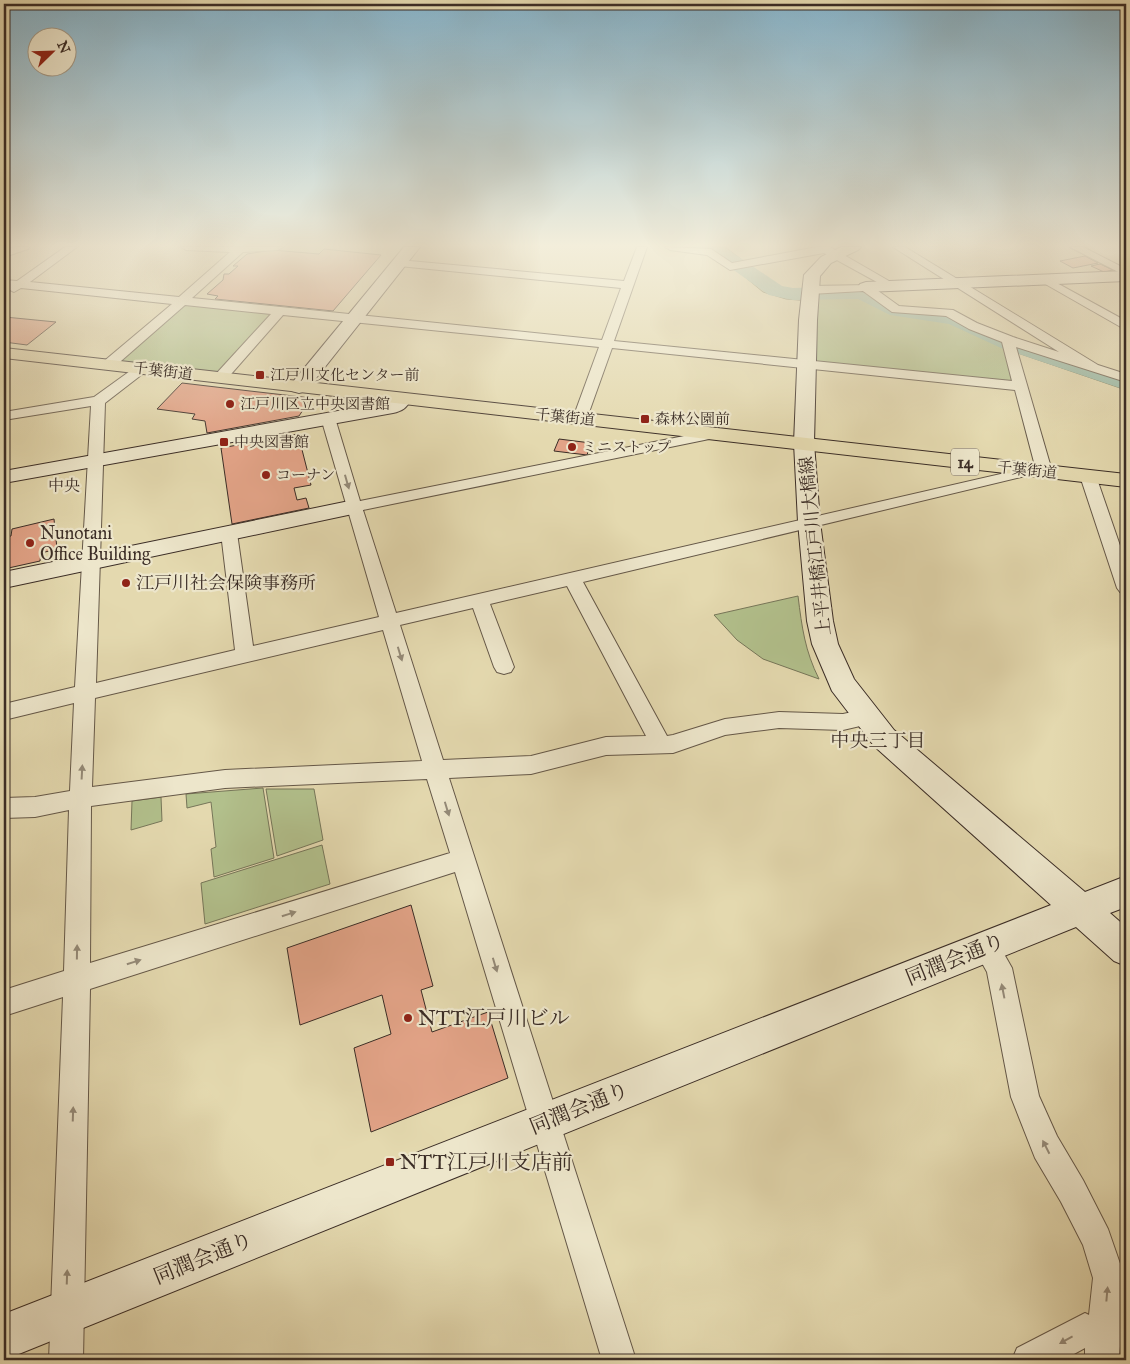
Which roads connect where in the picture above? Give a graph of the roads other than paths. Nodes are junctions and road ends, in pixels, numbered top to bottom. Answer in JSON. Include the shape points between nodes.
{"nodes":[{"id":1,"x":171,"y":311,"type":"edge"},
{"id":2,"x":277,"y":311,"type":"edge"},
{"id":3,"x":280,"y":311,"type":"junction"},
{"id":4,"x":361,"y":311,"type":"edge"},
{"id":5,"x":618,"y":311,"type":"edge"},
{"id":6,"x":809,"y":311,"type":"edge"},
{"id":7,"x":924,"y":311,"type":"edge"},
{"id":8,"x":1001,"y":311,"type":"edge"},
{"id":9,"x":1100,"y":311,"type":"edge"},
{"id":10,"x":354,"y":319,"type":"junction"},
{"id":11,"x":1124,"y":324,"type":"edge"},
{"id":12,"x":606,"y":344,"type":"junction"},
{"id":13,"x":1008,"y":344,"type":"junction"},
{"id":14,"x":4,"y":353,"type":"edge"},
{"id":15,"x":806,"y":364,"type":"junction"},
{"id":16,"x":108,"y":365,"type":"junction"},
{"id":17,"x":1094,"y":368,"type":"junction"},
{"id":18,"x":142,"y":369,"type":"junction"},
{"id":19,"x":220,"y":378,"type":"junction"},
{"id":20,"x":1126,"y":378,"type":"edge"},
{"id":21,"x":1020,"y":386,"type":"junction"},
{"id":22,"x":299,"y":387,"type":"junction"},
{"id":23,"x":401,"y":399,"type":"junction"},
{"id":24,"x":98,"y":401,"type":"junction"},
{"id":25,"x":4,"y":416,"type":"edge"},
{"id":26,"x":328,"y":418,"type":"junction"},
{"id":27,"x":580,"y":418,"type":"junction"},
{"id":28,"x":719,"y":434,"type":"junction"},
{"id":29,"x":804,"y":443,"type":"junction"},
{"id":30,"x":94,"y":461,"type":"junction"},
{"id":31,"x":1038,"y":471,"type":"junction"},
{"id":32,"x":1088,"y":476,"type":"junction"},
{"id":33,"x":4,"y":477,"type":"edge"},
{"id":34,"x":1126,"y":481,"type":"edge"},
{"id":35,"x":354,"y":507,"type":"junction"},
{"id":36,"x":809,"y":522,"type":"junction"},
{"id":37,"x":229,"y":533,"type":"junction"},
{"id":38,"x":91,"y":562,"type":"junction"},
{"id":39,"x":573,"y":579,"type":"junction"},
{"id":40,"x":4,"y":580,"type":"edge"},
{"id":41,"x":1126,"y":588,"type":"edge"},
{"id":42,"x":479,"y":600,"type":"junction"},
{"id":43,"x":390,"y":620,"type":"junction"},
{"id":44,"x":245,"y":655,"type":"junction"},
{"id":45,"x":504,"y":667,"type":"dead end"},
{"id":46,"x":86,"y":693,"type":"junction"},
{"id":47,"x":4,"y":712,"type":"edge"},
{"id":48,"x":866,"y":717,"type":"junction"},
{"id":49,"x":660,"y":743,"type":"junction"},
{"id":50,"x":435,"y":769,"type":"junction"},
{"id":51,"x":80,"y":798,"type":"junction"},
{"id":52,"x":4,"y":808,"type":"edge"},
{"id":53,"x":463,"y":859,"type":"junction"},
{"id":54,"x":1126,"y":891,"type":"edge"},
{"id":55,"x":1082,"y":909,"type":"junction"},
{"id":56,"x":986,"y":947,"type":"junction"},
{"id":57,"x":1126,"y":949,"type":"edge"},
{"id":58,"x":77,"y":980,"type":"junction"},
{"id":59,"x":4,"y":1003,"type":"edge"},
{"id":60,"x":544,"y":1122,"type":"junction"},
{"id":61,"x":66,"y":1312,"type":"junction"},
{"id":62,"x":4,"y":1336,"type":"edge"},
{"id":63,"x":1103,"y":1350,"type":"edge"},
{"id":64,"x":66,"y":1360,"type":"edge"},
{"id":65,"x":619,"y":1360,"type":"edge"},
{"id":66,"x":1029,"y":1360,"type":"edge"}],
"edges":[{"from":1,"to":16,"type":"street"},
{"from":2,"to":3,"type":"street"},
{"from":3,"to":10,"type":"street"},
{"from":3,"to":19,"type":"street"},
{"from":4,"to":10,"type":"street"},
{"from":5,"to":12,"type":"street"},
{"from":6,"to":15,"type":"street","name":"上平井橋江戸川大橋線"},
{"from":7,"to":13,"type":"street","via":[[949,313]]},
{"from":8,"to":17,"type":"street"},
{"from":9,"to":11,"type":"street"},
{"from":10,"to":12,"type":"street"},
{"from":10,"to":22,"type":"street"},
{"from":12,"to":15,"type":"street"},
{"from":12,"to":27,"type":"street"},
{"from":13,"to":17,"type":"street"},
{"from":13,"to":21,"type":"street"},
{"from":14,"to":16,"type":"highway","name":"千葉街道","number":"14"},
{"from":15,"to":21,"type":"street"},
{"from":15,"to":29,"type":"street","name":"上平井橋江戸川大橋線"},
{"from":16,"to":18,"type":"highway","name":"千葉街道","number":"14"},
{"from":17,"to":20,"type":"street"},
{"from":18,"to":19,"type":"highway","name":"千葉街道","number":"14"},
{"from":18,"to":24,"type":"street"},
{"from":19,"to":22,"type":"highway","name":"千葉街道","number":"14"},
{"from":21,"to":31,"type":"street"},
{"from":22,"to":23,"type":"highway","name":"千葉街道","number":"14"},
{"from":23,"to":26,"type":"street","via":[[393,406]]},
{"from":23,"to":27,"type":"highway","name":"千葉街道","number":"14"},
{"from":24,"to":25,"type":"street"},
{"from":24,"to":30,"type":"street"},
{"from":26,"to":30,"type":"street"},
{"from":26,"to":35,"type":"street","one_way":true},
{"from":27,"to":28,"type":"highway","name":"千葉街道","number":"14"},
{"from":28,"to":29,"type":"highway","name":"千葉街道","number":"14"},
{"from":28,"to":35,"type":"street"},
{"from":29,"to":31,"type":"highway","name":"千葉街道","number":"14"},
{"from":29,"to":36,"type":"street","name":"上平井橋江戸川大橋線"},
{"from":30,"to":33,"type":"street"},
{"from":30,"to":38,"type":"street"},
{"from":31,"to":32,"type":"highway","name":"千葉街道","number":"14"},
{"from":31,"to":36,"type":"street"},
{"from":32,"to":34,"type":"highway","name":"千葉街道","number":"14"},
{"from":32,"to":41,"type":"street"},
{"from":35,"to":37,"type":"street"},
{"from":35,"to":43,"type":"street"},
{"from":36,"to":39,"type":"street"},
{"from":36,"to":48,"type":"street","name":"上平井橋江戸川大橋線","via":[[825,644],[842,684]]},
{"from":37,"to":38,"type":"street"},
{"from":37,"to":44,"type":"street"},
{"from":38,"to":40,"type":"street"},
{"from":38,"to":46,"type":"street"},
{"from":39,"to":42,"type":"street"},
{"from":39,"to":49,"type":"street"},
{"from":42,"to":43,"type":"street"},
{"from":42,"to":45,"type":"street"},
{"from":43,"to":44,"type":"street"},
{"from":43,"to":50,"type":"street","one_way":true},
{"from":44,"to":46,"type":"street"},
{"from":46,"to":47,"type":"street"},
{"from":51,"to":46,"type":"street","one_way":true},
{"from":48,"to":49,"type":"street","via":[[843,722],[779,720],[755,723],[725,727],[673,744]]},
{"from":48,"to":55,"type":"street","name":"上平井橋江戸川大橋線","via":[[884,738]]},
{"from":49,"to":50,"type":"street","via":[[606,746],[531,765]]},
{"from":50,"to":51,"type":"street","via":[[225,779]]},
{"from":50,"to":53,"type":"street","one_way":true},
{"from":51,"to":52,"type":"street","via":[[35,807]]},
{"from":58,"to":51,"type":"street","one_way":true},
{"from":58,"to":53,"type":"street","one_way":true},
{"from":53,"to":60,"type":"street","one_way":true},
{"from":54,"to":55,"type":"street","name":"同潤会通り"},
{"from":55,"to":56,"type":"street","name":"同潤会通り"},
{"from":55,"to":57,"type":"street","name":"上平井橋江戸川大橋線"},
{"from":56,"to":60,"type":"street","name":"同潤会通り"},
{"from":63,"to":56,"type":"street","one_way":true,"via":[[1109,1278],[1097,1240],[1046,1148],[1025,1096],[999,968]]},
{"from":58,"to":59,"type":"street"},
{"from":61,"to":58,"type":"street","one_way":true},
{"from":60,"to":61,"type":"street","name":"同潤会通り"},
{"from":60,"to":65,"type":"street"},
{"from":61,"to":62,"type":"street","name":"同潤会通り"},
{"from":61,"to":64,"type":"street"},
{"from":63,"to":66,"type":"street","one_way":true,"via":[[1085,1330]]}]}
